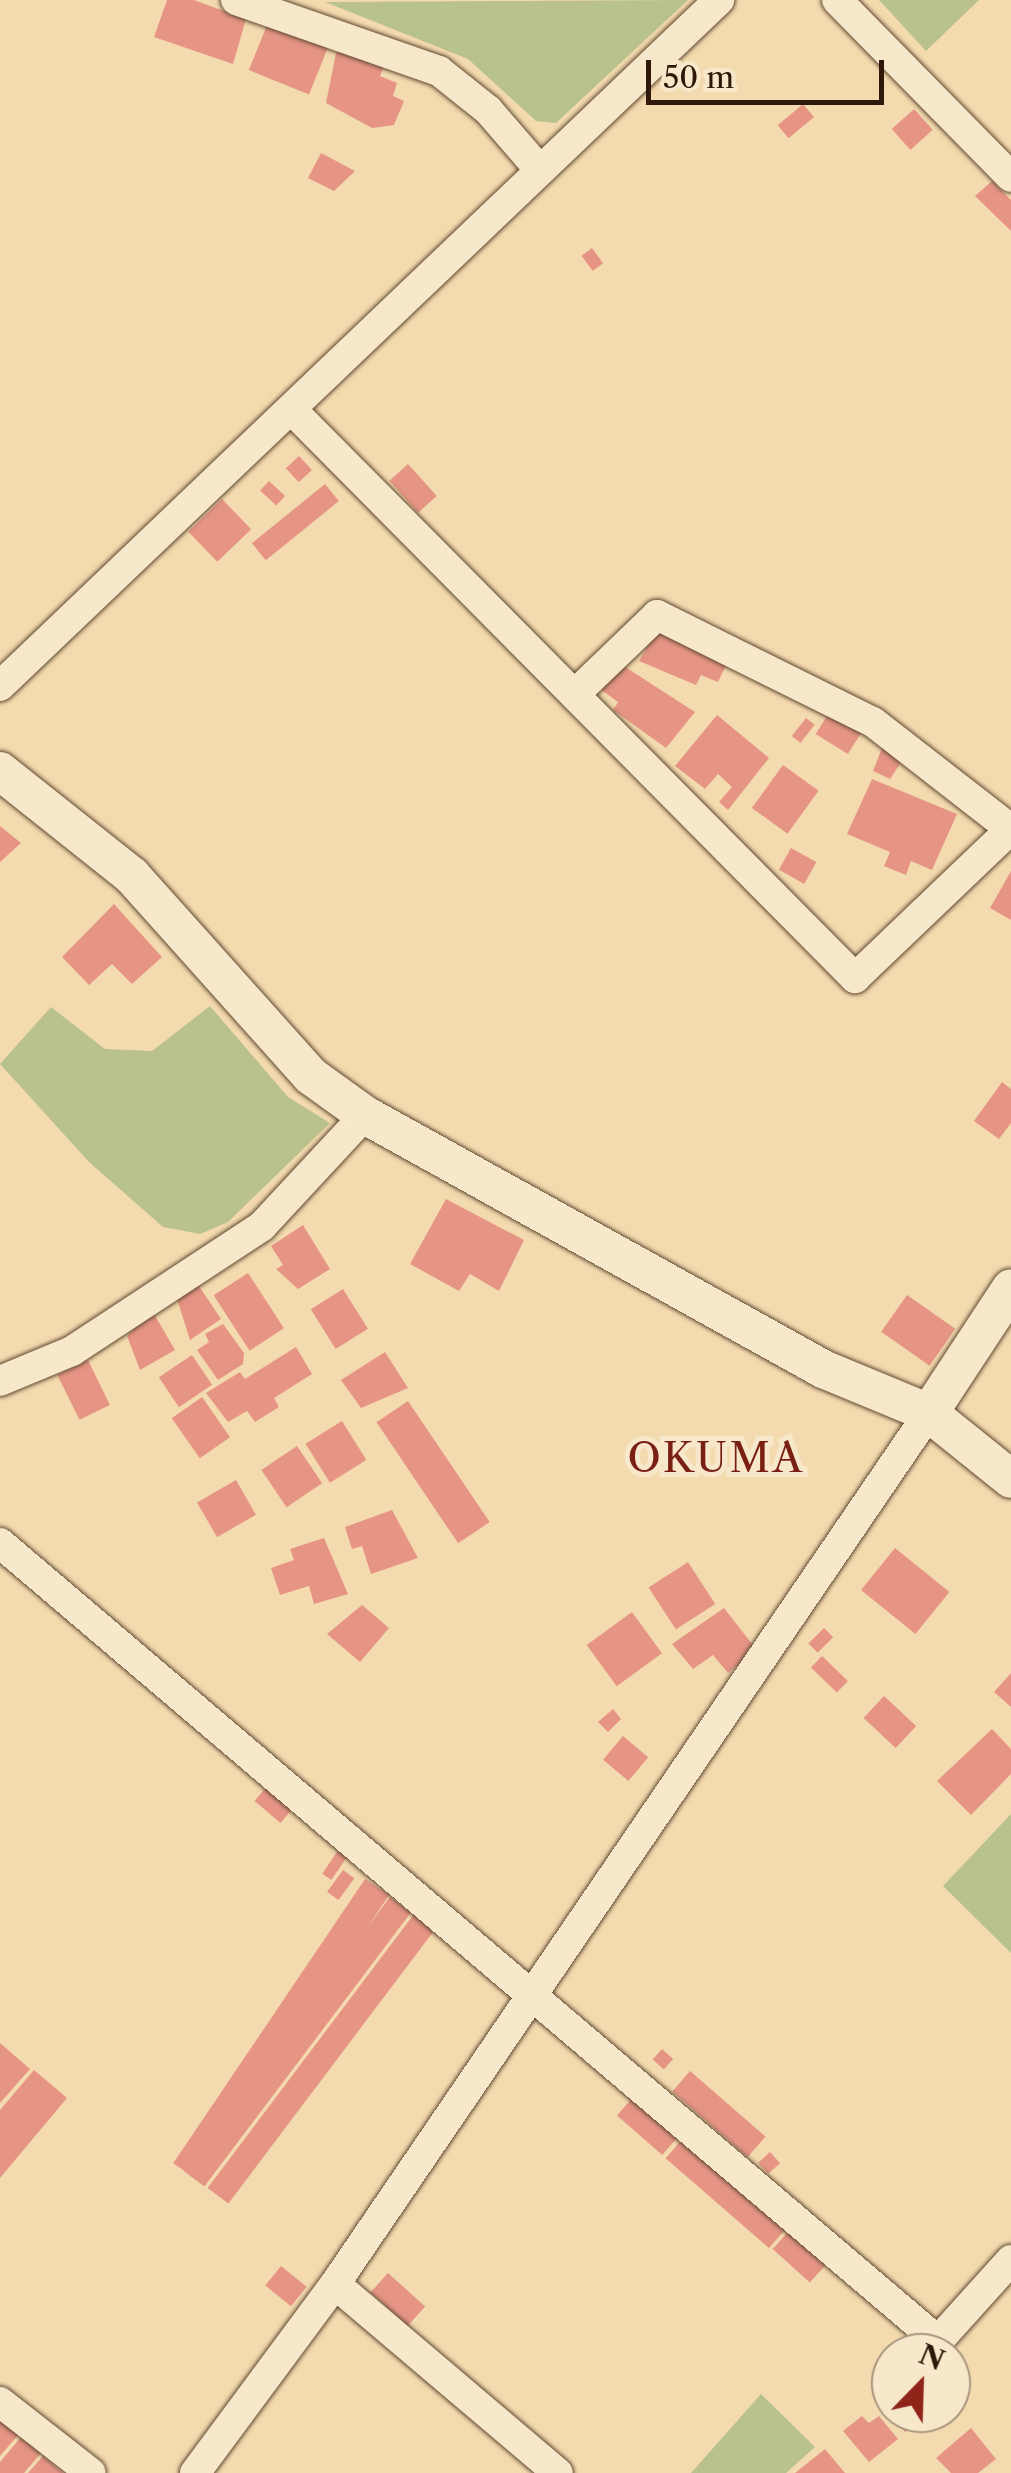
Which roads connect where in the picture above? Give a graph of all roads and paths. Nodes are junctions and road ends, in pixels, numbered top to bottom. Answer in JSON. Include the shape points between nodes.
{"nodes":[{"id":1,"x":236,"y":0,"type":"edge"},
{"id":2,"x":718,"y":0,"type":"edge"},
{"id":3,"x":837,"y":0,"type":"edge"},
{"id":4,"x":538,"y":168,"type":"junction"},
{"id":5,"x":1011,"y":178,"type":"edge"},
{"id":6,"x":292,"y":410,"type":"junction"},
{"id":7,"x":0,"y":686,"type":"edge"},
{"id":8,"x":575,"y":694,"type":"junction"},
{"id":9,"x":0,"y":771,"type":"edge"},
{"id":10,"x":1010,"y":828,"type":"edge"},
{"id":11,"x":366,"y":1115,"type":"junction"},
{"id":12,"x":1011,"y":1288,"type":"edge"},
{"id":13,"x":0,"y":1381,"type":"edge"},
{"id":14,"x":929,"y":1412,"type":"junction"},
{"id":15,"x":1011,"y":1479,"type":"edge"},
{"id":16,"x":0,"y":1543,"type":"edge"},
{"id":17,"x":533,"y":1997,"type":"junction"},
{"id":18,"x":1011,"y":2260,"type":"edge"},
{"id":19,"x":335,"y":2284,"type":"junction"},
{"id":20,"x":0,"y":2402,"type":"edge"},
{"id":21,"x":91,"y":2473,"type":"edge"},
{"id":22,"x":195,"y":2473,"type":"edge"},
{"id":23,"x":558,"y":2473,"type":"edge"}],
"edges":[{"from":1,"to":4,"type":"street","via":[[438,71],[488,110]]},
{"from":2,"to":4,"type":"street"},
{"from":3,"to":5,"type":"street"},
{"from":4,"to":6,"type":"street"},
{"from":6,"to":7,"type":"street"},
{"from":6,"to":8,"type":"street"},
{"from":8,"to":10,"type":"street","via":[[657,615],[873,722]]},
{"from":8,"to":10,"type":"street","via":[[856,978]]},
{"from":9,"to":11,"type":"street","via":[[132,876],[311,1076]]},
{"from":11,"to":13,"type":"street","via":[[262,1226],[72,1351]]},
{"from":11,"to":14,"type":"street","via":[[823,1369]]},
{"from":12,"to":14,"type":"street"},
{"from":14,"to":15,"type":"street"},
{"from":14,"to":17,"type":"street"},
{"from":16,"to":17,"type":"street"},
{"from":17,"to":18,"type":"street","via":[[938,2341]]},
{"from":17,"to":19,"type":"street"},
{"from":19,"to":22,"type":"street"},
{"from":19,"to":23,"type":"street"},
{"from":20,"to":21,"type":"street"}]}
